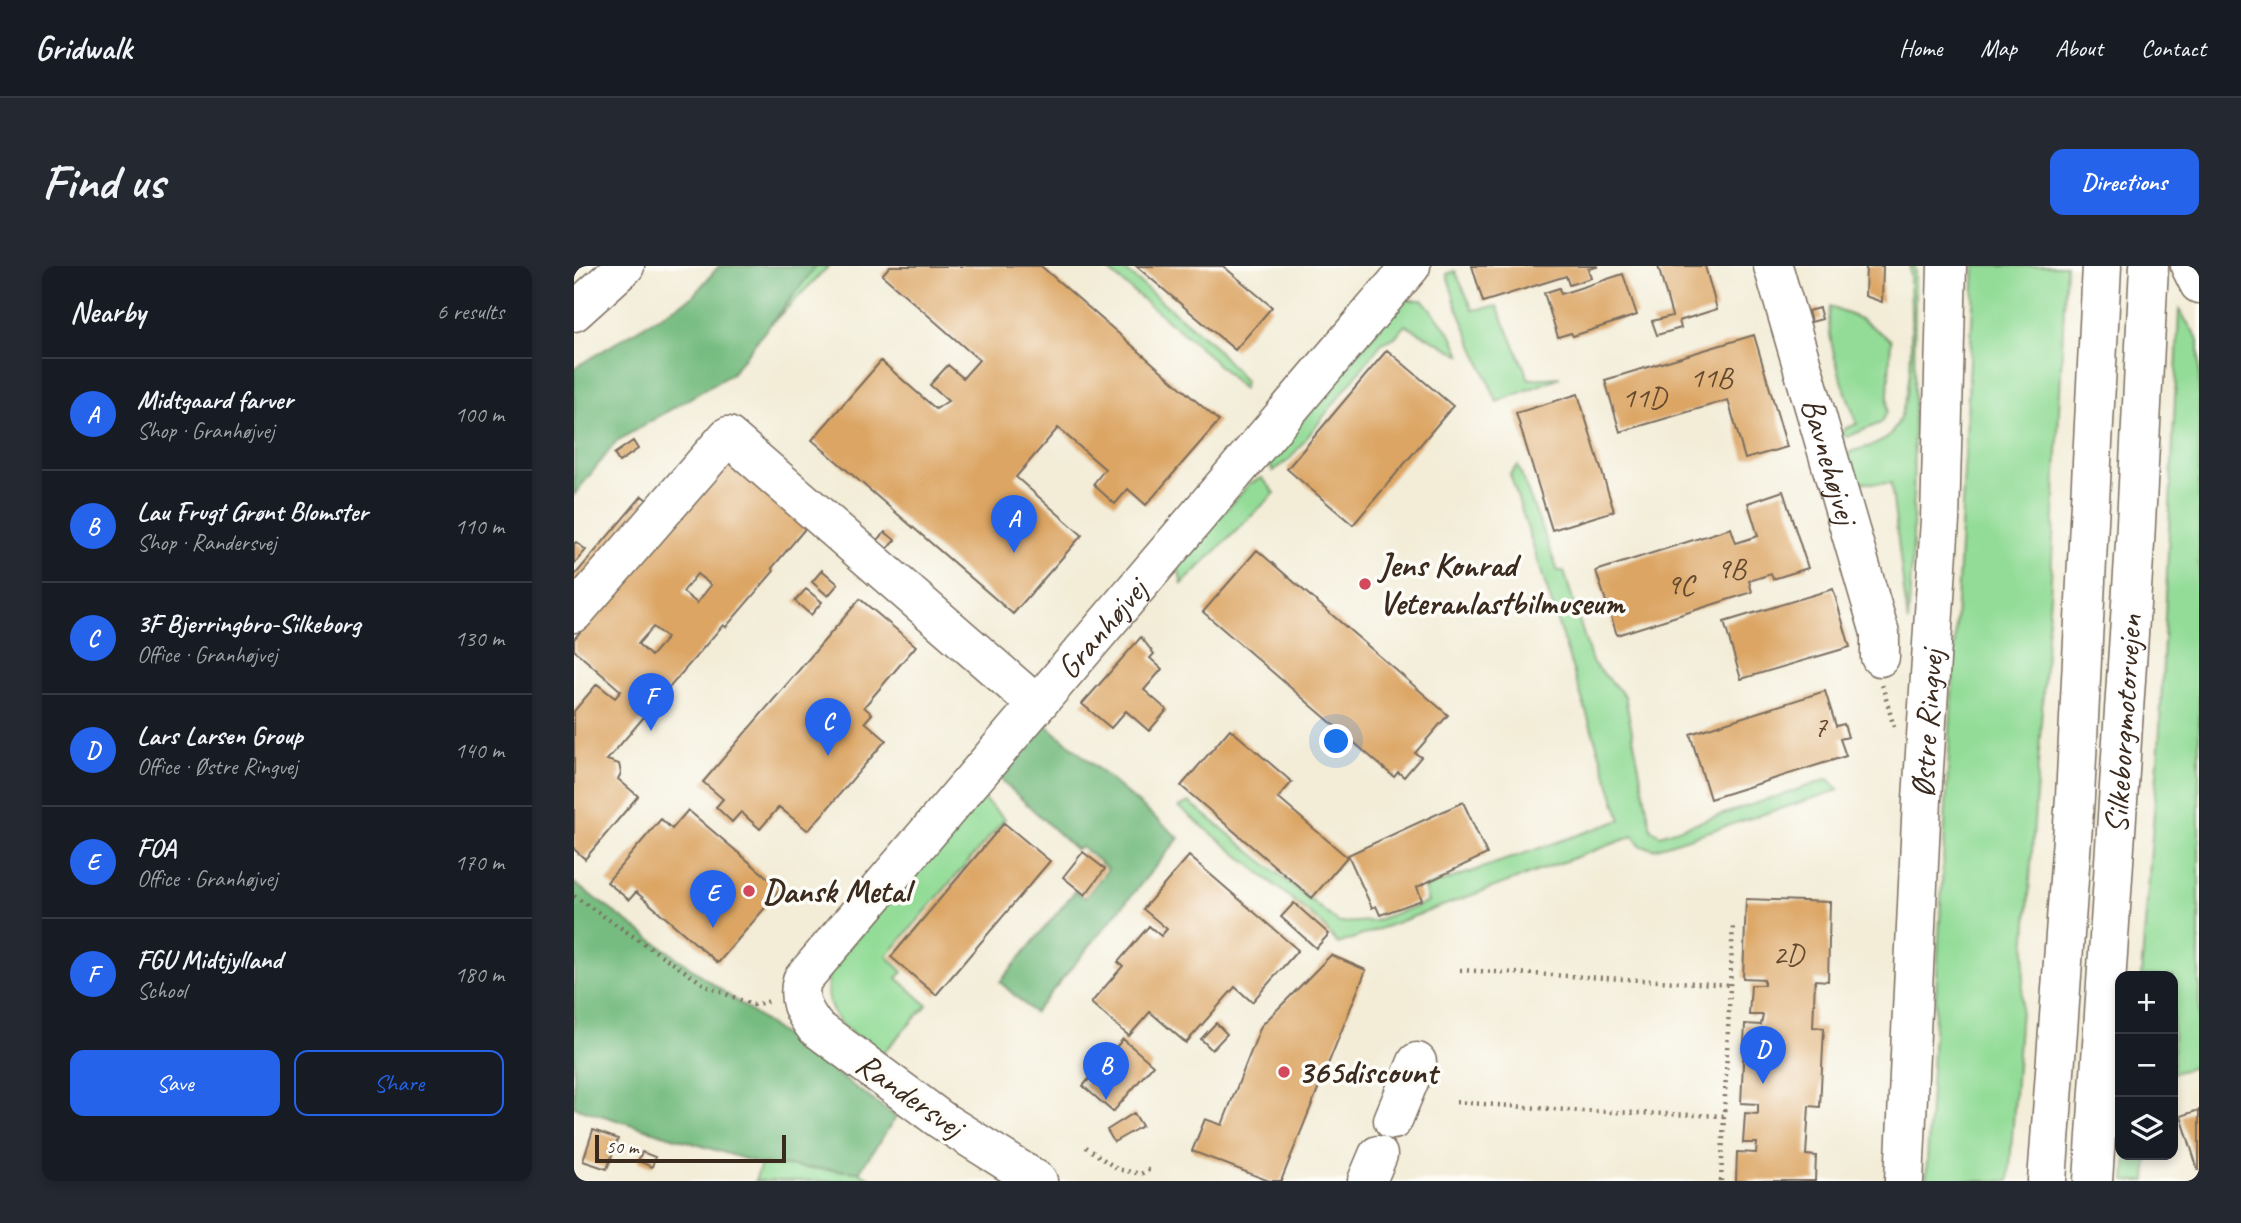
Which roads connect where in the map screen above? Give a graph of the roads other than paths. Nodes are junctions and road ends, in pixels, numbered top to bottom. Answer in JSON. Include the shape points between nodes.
{"nodes":[{"id":1,"x":625,"y":266,"type":"edge"},
{"id":2,"x":1411,"y":266,"type":"edge"},
{"id":3,"x":1773,"y":266,"type":"edge"},
{"id":4,"x":1947,"y":266,"type":"edge"},
{"id":5,"x":2102,"y":266,"type":"edge"},
{"id":6,"x":2149,"y":266,"type":"edge"},
{"id":7,"x":2190,"y":266,"type":"edge"},
{"id":8,"x":2199,"y":284,"type":"edge"},
{"id":9,"x":574,"y":312,"type":"edge"},
{"id":10,"x":574,"y":613,"type":"edge"},
{"id":11,"x":1880,"y":656,"type":"dead end"},
{"id":12,"x":1036,"y":704,"type":"junction"},
{"id":13,"x":799,"y":994,"type":"joint"},
{"id":14,"x":1418,"y":1062,"type":"dead end"},
{"id":15,"x":1393,"y":1120,"type":"dead end"},
{"id":16,"x":1038,"y":1181,"type":"edge"},
{"id":17,"x":1905,"y":1181,"type":"edge"},
{"id":18,"x":2047,"y":1181,"type":"edge"},
{"id":19,"x":2093,"y":1181,"type":"edge"}],
"edges":[{"from":1,"to":9,"type":"main road"},
{"from":2,"to":12,"type":"main road","name":"Granhøjvej"},
{"from":3,"to":11,"type":"main road","name":"Bavnehøjvej","via":[[1880,633]]},
{"from":4,"to":17,"type":"main road","name":"Østre Ringvej","via":[[1940,520]]},
{"from":5,"to":18,"type":"main road","name":"Silkeborgmotorvejen","via":[[2075,797]]},
{"from":6,"to":19,"type":"main road","name":"Silkeborgmotorvejen"},
{"from":7,"to":8,"type":"main road"},
{"from":10,"to":12,"type":"main road","via":[[728,436]]},
{"from":12,"to":13,"type":"main road","name":"Granhøjvej","via":[[810,968]]},
{"from":13,"to":16,"type":"main road","name":"Randersvej","via":[[815,1027],[941,1120]]},
{"from":14,"to":15,"type":"main road"}]}
